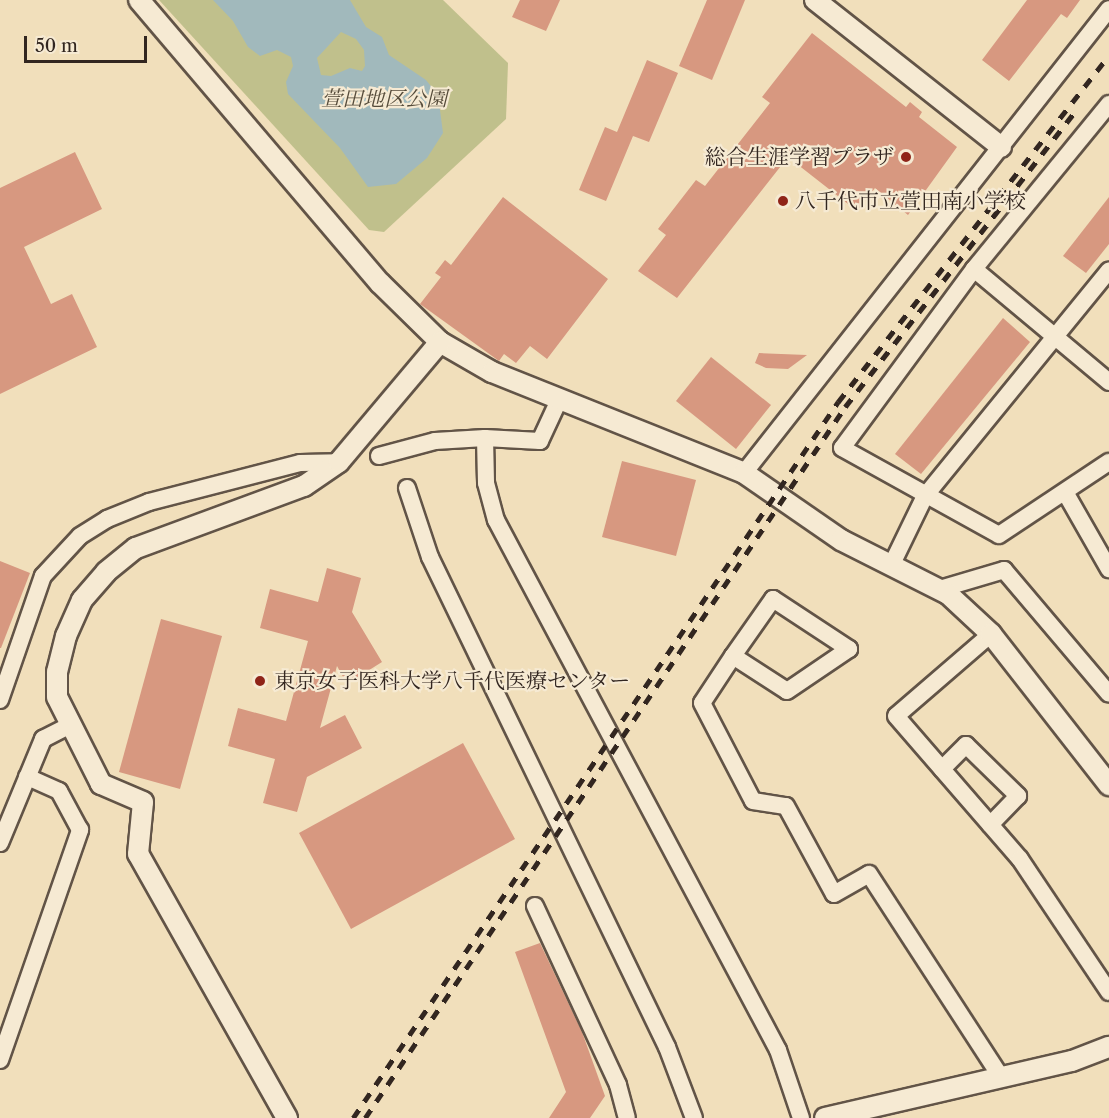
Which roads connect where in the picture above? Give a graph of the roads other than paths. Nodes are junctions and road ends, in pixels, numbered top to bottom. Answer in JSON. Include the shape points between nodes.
{"nodes":[{"id":1,"x":139,"y":0,"type":"edge"},
{"id":2,"x":815,"y":0,"type":"edge"},
{"id":3,"x":1109,"y":9,"type":"edge"},
{"id":4,"x":1109,"y":104,"type":"edge"},
{"id":5,"x":1001,"y":147,"type":"junction"},
{"id":6,"x":974,"y":269,"type":"junction"},
{"id":7,"x":1109,"y":270,"type":"edge"},
{"id":8,"x":1054,"y":339,"type":"junction"},
{"id":9,"x":440,"y":342,"type":"junction"},
{"id":10,"x":1109,"y":382,"type":"edge"},
{"id":11,"x":560,"y":400,"type":"junction"},
{"id":12,"x":485,"y":438,"type":"junction"},
{"id":13,"x":380,"y":456,"type":"dead end"},
{"id":14,"x":339,"y":462,"type":"junction"},
{"id":15,"x":1109,"y":462,"type":"edge"},
{"id":16,"x":744,"y":473,"type":"junction"},
{"id":17,"x":407,"y":488,"type":"dead end"},
{"id":18,"x":1065,"y":492,"type":"junction"},
{"id":19,"x":925,"y":496,"type":"junction"},
{"id":20,"x":1106,"y":559,"type":"edge"},
{"id":21,"x":891,"y":566,"type":"junction"},
{"id":22,"x":940,"y":589,"type":"junction"},
{"id":23,"x":991,"y":634,"type":"junction"},
{"id":24,"x":734,"y":656,"type":"junction"},
{"id":25,"x":1109,"y":694,"type":"edge"},
{"id":26,"x":0,"y":700,"type":"edge"},
{"id":27,"x":71,"y":725,"type":"junction"},
{"id":28,"x":942,"y":769,"type":"junction"},
{"id":29,"x":27,"y":777,"type":"junction"},
{"id":30,"x":1109,"y":785,"type":"edge"},
{"id":31,"x":990,"y":825,"type":"junction"},
{"id":32,"x":0,"y":843,"type":"edge"},
{"id":33,"x":535,"y":906,"type":"dead end"},
{"id":34,"x":1109,"y":992,"type":"edge"},
{"id":35,"x":1109,"y":1047,"type":"edge"},
{"id":36,"x":0,"y":1060,"type":"edge"},
{"id":37,"x":1001,"y":1077,"type":"junction"},
{"id":38,"x":287,"y":1118,"type":"edge"},
{"id":39,"x":627,"y":1118,"type":"edge"},
{"id":40,"x":694,"y":1118,"type":"edge"},
{"id":41,"x":801,"y":1118,"type":"edge"},
{"id":42,"x":825,"y":1118,"type":"edge"}],
"edges":[{"from":1,"to":9,"type":"street","via":[[380,283]]},
{"from":2,"to":5,"type":"street"},
{"from":3,"to":5,"type":"street"},
{"from":4,"to":6,"type":"street"},
{"from":5,"to":16,"type":"street"},
{"from":6,"to":8,"type":"street"},
{"from":6,"to":19,"type":"street","via":[[842,448]]},
{"from":7,"to":8,"type":"street"},
{"from":8,"to":10,"type":"street"},
{"from":8,"to":19,"type":"street"},
{"from":9,"to":11,"type":"street","via":[[463,359]]},
{"from":9,"to":14,"type":"street"},
{"from":11,"to":12,"type":"street","via":[[540,441]]},
{"from":11,"to":16,"type":"street"},
{"from":12,"to":13,"type":"street","via":[[435,441]]},
{"from":12,"to":41,"type":"street","via":[[486,483],[496,520],[778,1050]]},
{"from":14,"to":26,"type":"street","via":[[300,463],[149,502],[107,519],[80,536],[43,576]]},
{"from":14,"to":27,"type":"street","via":[[304,486],[136,548],[106,572],[82,600],[66,636],[57,672],[57,697]]},
{"from":15,"to":18,"type":"street"},
{"from":16,"to":21,"type":"street","via":[[840,540]]},
{"from":17,"to":40,"type":"street","via":[[430,557],[667,1047]]},
{"from":18,"to":19,"type":"street","via":[[999,535]]},
{"from":18,"to":20,"type":"street"},
{"from":19,"to":21,"type":"street"},
{"from":21,"to":22,"type":"street"},
{"from":22,"to":23,"type":"street","via":[[970,611]]},
{"from":22,"to":25,"type":"street","via":[[1004,570]]},
{"from":23,"to":28,"type":"street","via":[[896,716]]},
{"from":23,"to":30,"type":"street"},
{"from":24,"to":24,"type":"street","via":[[773,599],[849,649],[787,691]]},
{"from":24,"to":37,"type":"street","via":[[702,703],[753,801],[786,806],[834,894],[869,874]]},
{"from":27,"to":29,"type":"street","via":[[43,739]]},
{"from":27,"to":38,"type":"street","via":[[101,784],[143,802],[138,854]]},
{"from":28,"to":31,"type":"street"},
{"from":28,"to":31,"type":"street","via":[[966,745],[1018,796]]},
{"from":29,"to":32,"type":"street"},
{"from":29,"to":36,"type":"street","via":[[58,791],[80,831]]},
{"from":31,"to":34,"type":"street","via":[[1020,859]]},
{"from":33,"to":39,"type":"street","via":[[618,1085]]},
{"from":35,"to":37,"type":"street","via":[[1072,1061]]},
{"from":37,"to":42,"type":"street"}]}
